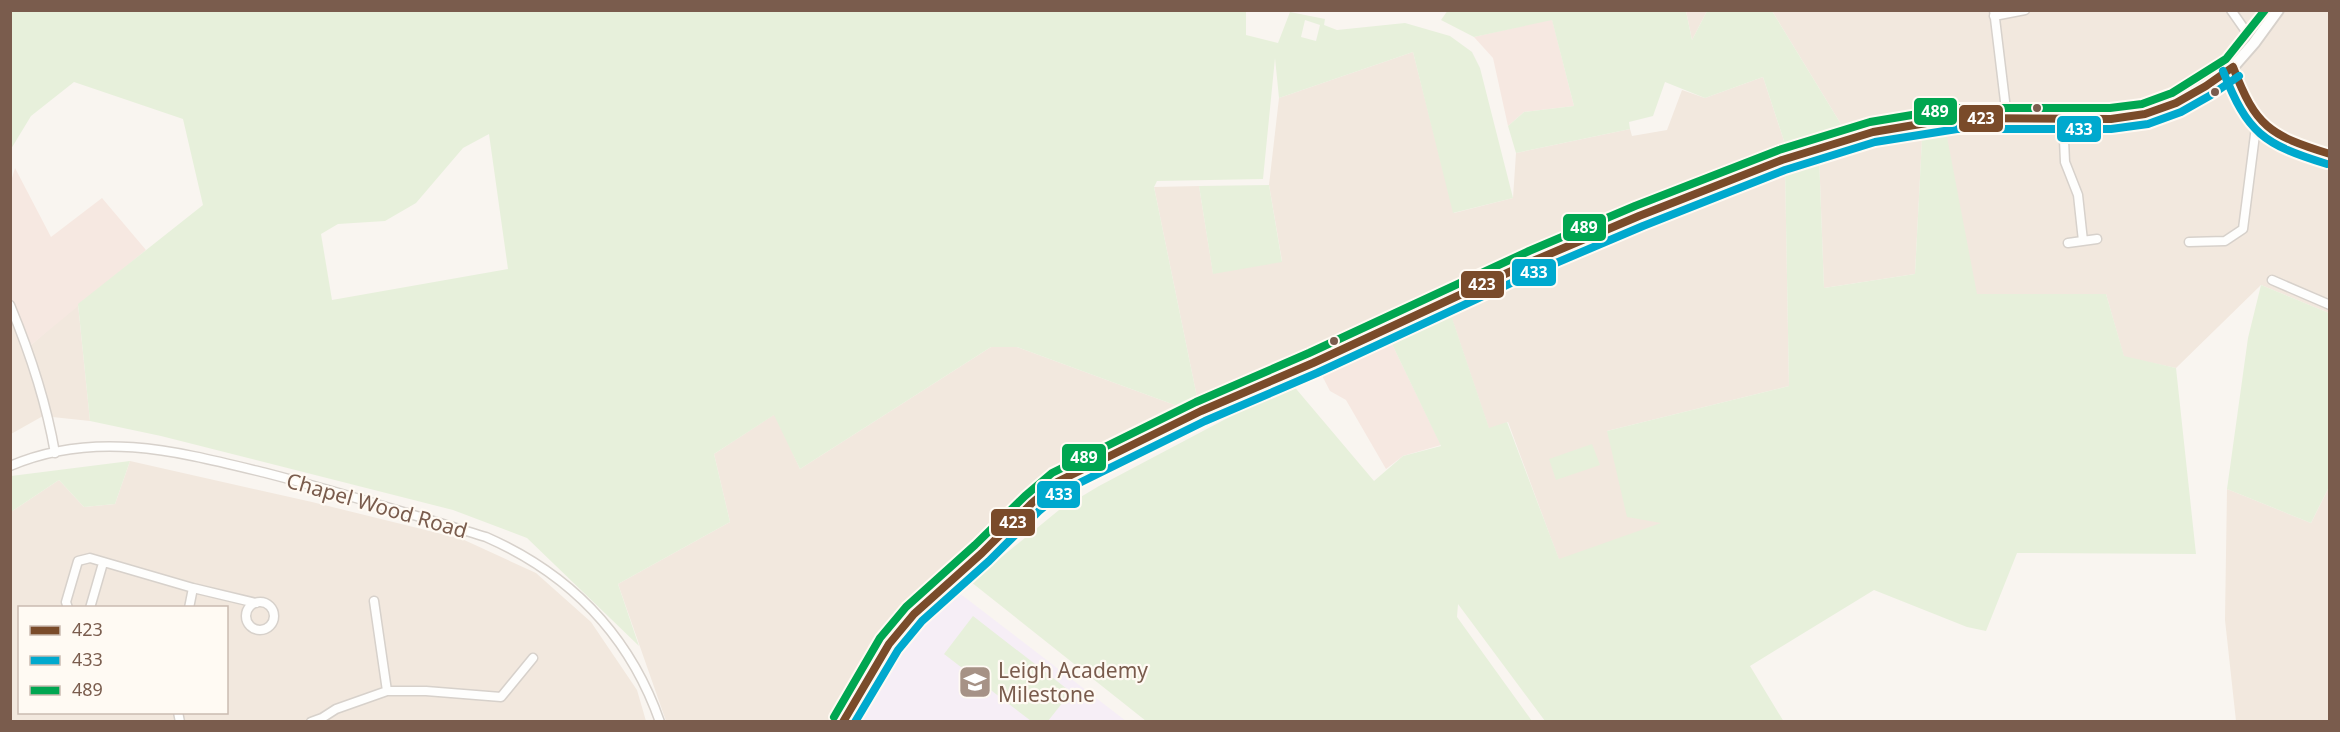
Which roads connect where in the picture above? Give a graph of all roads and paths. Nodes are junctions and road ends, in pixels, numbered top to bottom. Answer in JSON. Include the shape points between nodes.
{"nodes":[{"id":1,"x":2025,"y":10,"type":"edge"},
{"id":2,"x":2231,"y":10,"type":"edge"},
{"id":3,"x":2278,"y":10,"type":"edge"},
{"id":4,"x":1994,"y":13,"type":"edge"},
{"id":5,"x":2245,"y":30,"type":"dead end"},
{"id":6,"x":2233,"y":67,"type":"junction"},
{"id":7,"x":2007,"y":118,"type":"junction"},
{"id":8,"x":2062,"y":118,"type":"junction"},
{"id":9,"x":2257,"y":119,"type":"junction"},
{"id":10,"x":2330,"y":153,"type":"edge"},
{"id":11,"x":2097,"y":239,"type":"dead end"},
{"id":12,"x":2083,"y":241,"type":"junction"},
{"id":13,"x":2190,"y":242,"type":"dead end"},
{"id":14,"x":2068,"y":243,"type":"dead end"},
{"id":15,"x":2272,"y":280,"type":"dead end"},
{"id":16,"x":2330,"y":304,"type":"edge"},
{"id":17,"x":10,"y":305,"type":"edge"},
{"id":18,"x":55,"y":453,"type":"junction"},
{"id":19,"x":10,"y":466,"type":"edge"},
{"id":20,"x":103,"y":563,"type":"junction"},
{"id":21,"x":193,"y":588,"type":"junction"},
{"id":22,"x":374,"y":601,"type":"dead end"},
{"id":23,"x":256,"y":603,"type":"dead end"},
{"id":24,"x":67,"y":606,"type":"edge"},
{"id":25,"x":91,"y":606,"type":"edge"},
{"id":26,"x":189,"y":606,"type":"edge"},
{"id":27,"x":533,"y":658,"type":"dead end"},
{"id":28,"x":387,"y":691,"type":"junction"},
{"id":29,"x":323,"y":720,"type":"edge"},
{"id":30,"x":311,"y":722,"type":"edge"},
{"id":31,"x":660,"y":722,"type":"edge"},
{"id":32,"x":843,"y":722,"type":"edge"}],
"edges":[{"from":1,"to":4,"type":"street"},
{"from":2,"to":5,"type":"street"},
{"from":3,"to":6,"type":"street"},
{"from":4,"to":7,"type":"street"},
{"from":6,"to":8,"type":"street","via":[[2176,103],[2145,114],[2111,119]]},
{"from":6,"to":9,"type":"street"},
{"from":7,"to":8,"type":"street"},
{"from":7,"to":32,"type":"street","via":[[1956,118],[1873,132],[1772,164],[1533,261],[1201,411],[1058,482],[914,614],[889,644]]},
{"from":8,"to":12,"type":"street","via":[[2065,162],[2078,195]]},
{"from":9,"to":10,"type":"street","via":[[2286,141]]},
{"from":9,"to":13,"type":"street","via":[[2242,229],[2225,241]]},
{"from":11,"to":12,"type":"street"},
{"from":12,"to":14,"type":"street"},
{"from":15,"to":16,"type":"street"},
{"from":17,"to":18,"type":"street","via":[[42,392]]},
{"from":18,"to":19,"type":"street","name":"Chapel Wood Road"},
{"from":18,"to":31,"type":"street","name":"Chapel Wood Road","via":[[106,446],[163,449],[298,481],[506,545],[547,570],[599,617],[633,660]]},
{"from":20,"to":21,"type":"street"},
{"from":20,"to":24,"type":"street","via":[[90,558],[78,561]]},
{"from":20,"to":25,"type":"street"},
{"from":21,"to":23,"type":"street"},
{"from":21,"to":26,"type":"street"},
{"from":22,"to":28,"type":"street"},
{"from":27,"to":28,"type":"street","via":[[501,697]]},
{"from":28,"to":29,"type":"street","via":[[336,710]]},
{"from":29,"to":30,"type":"street"}]}
